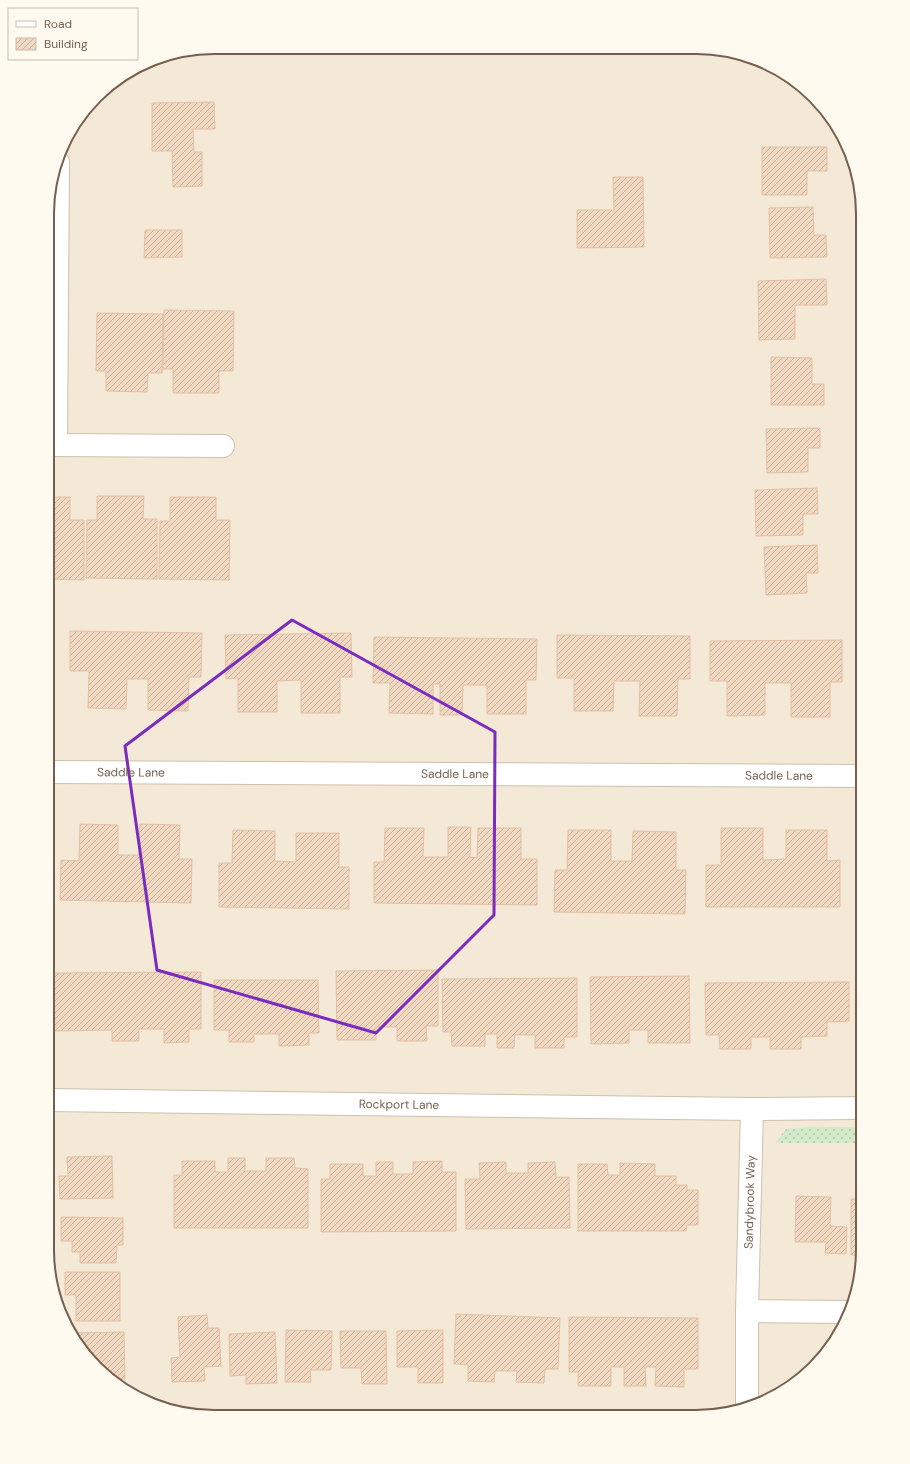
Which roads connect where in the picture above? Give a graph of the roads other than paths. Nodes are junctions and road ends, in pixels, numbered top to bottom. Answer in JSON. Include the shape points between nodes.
{"nodes":[{"id":1,"x":58,"y":180,"type":"edge"},
{"id":2,"x":54,"y":351,"type":"edge"},
{"id":3,"x":54,"y":445,"type":"edge"},
{"id":4,"x":223,"y":446,"type":"dead end"},
{"id":5,"x":54,"y":772,"type":"edge"},
{"id":6,"x":856,"y":776,"type":"edge"},
{"id":7,"x":54,"y":1100,"type":"edge"},
{"id":8,"x":856,"y":1108,"type":"edge"},
{"id":9,"x":752,"y":1110,"type":"junction"},
{"id":10,"x":747,"y":1311,"type":"junction"},
{"id":11,"x":844,"y":1312,"type":"edge"},
{"id":12,"x":747,"y":1401,"type":"edge"}],
"edges":[{"from":1,"to":2,"type":"street"},
{"from":3,"to":4,"type":"street"},
{"from":5,"to":6,"type":"street","name":"Saddle Lane"},
{"from":7,"to":9,"type":"street","name":"Rockport Lane"},
{"from":8,"to":9,"type":"street"},
{"from":9,"to":10,"type":"street","name":"Sandybrook Way"},
{"from":10,"to":11,"type":"street"},
{"from":10,"to":12,"type":"street","name":"Sandybrook Way"}]}
